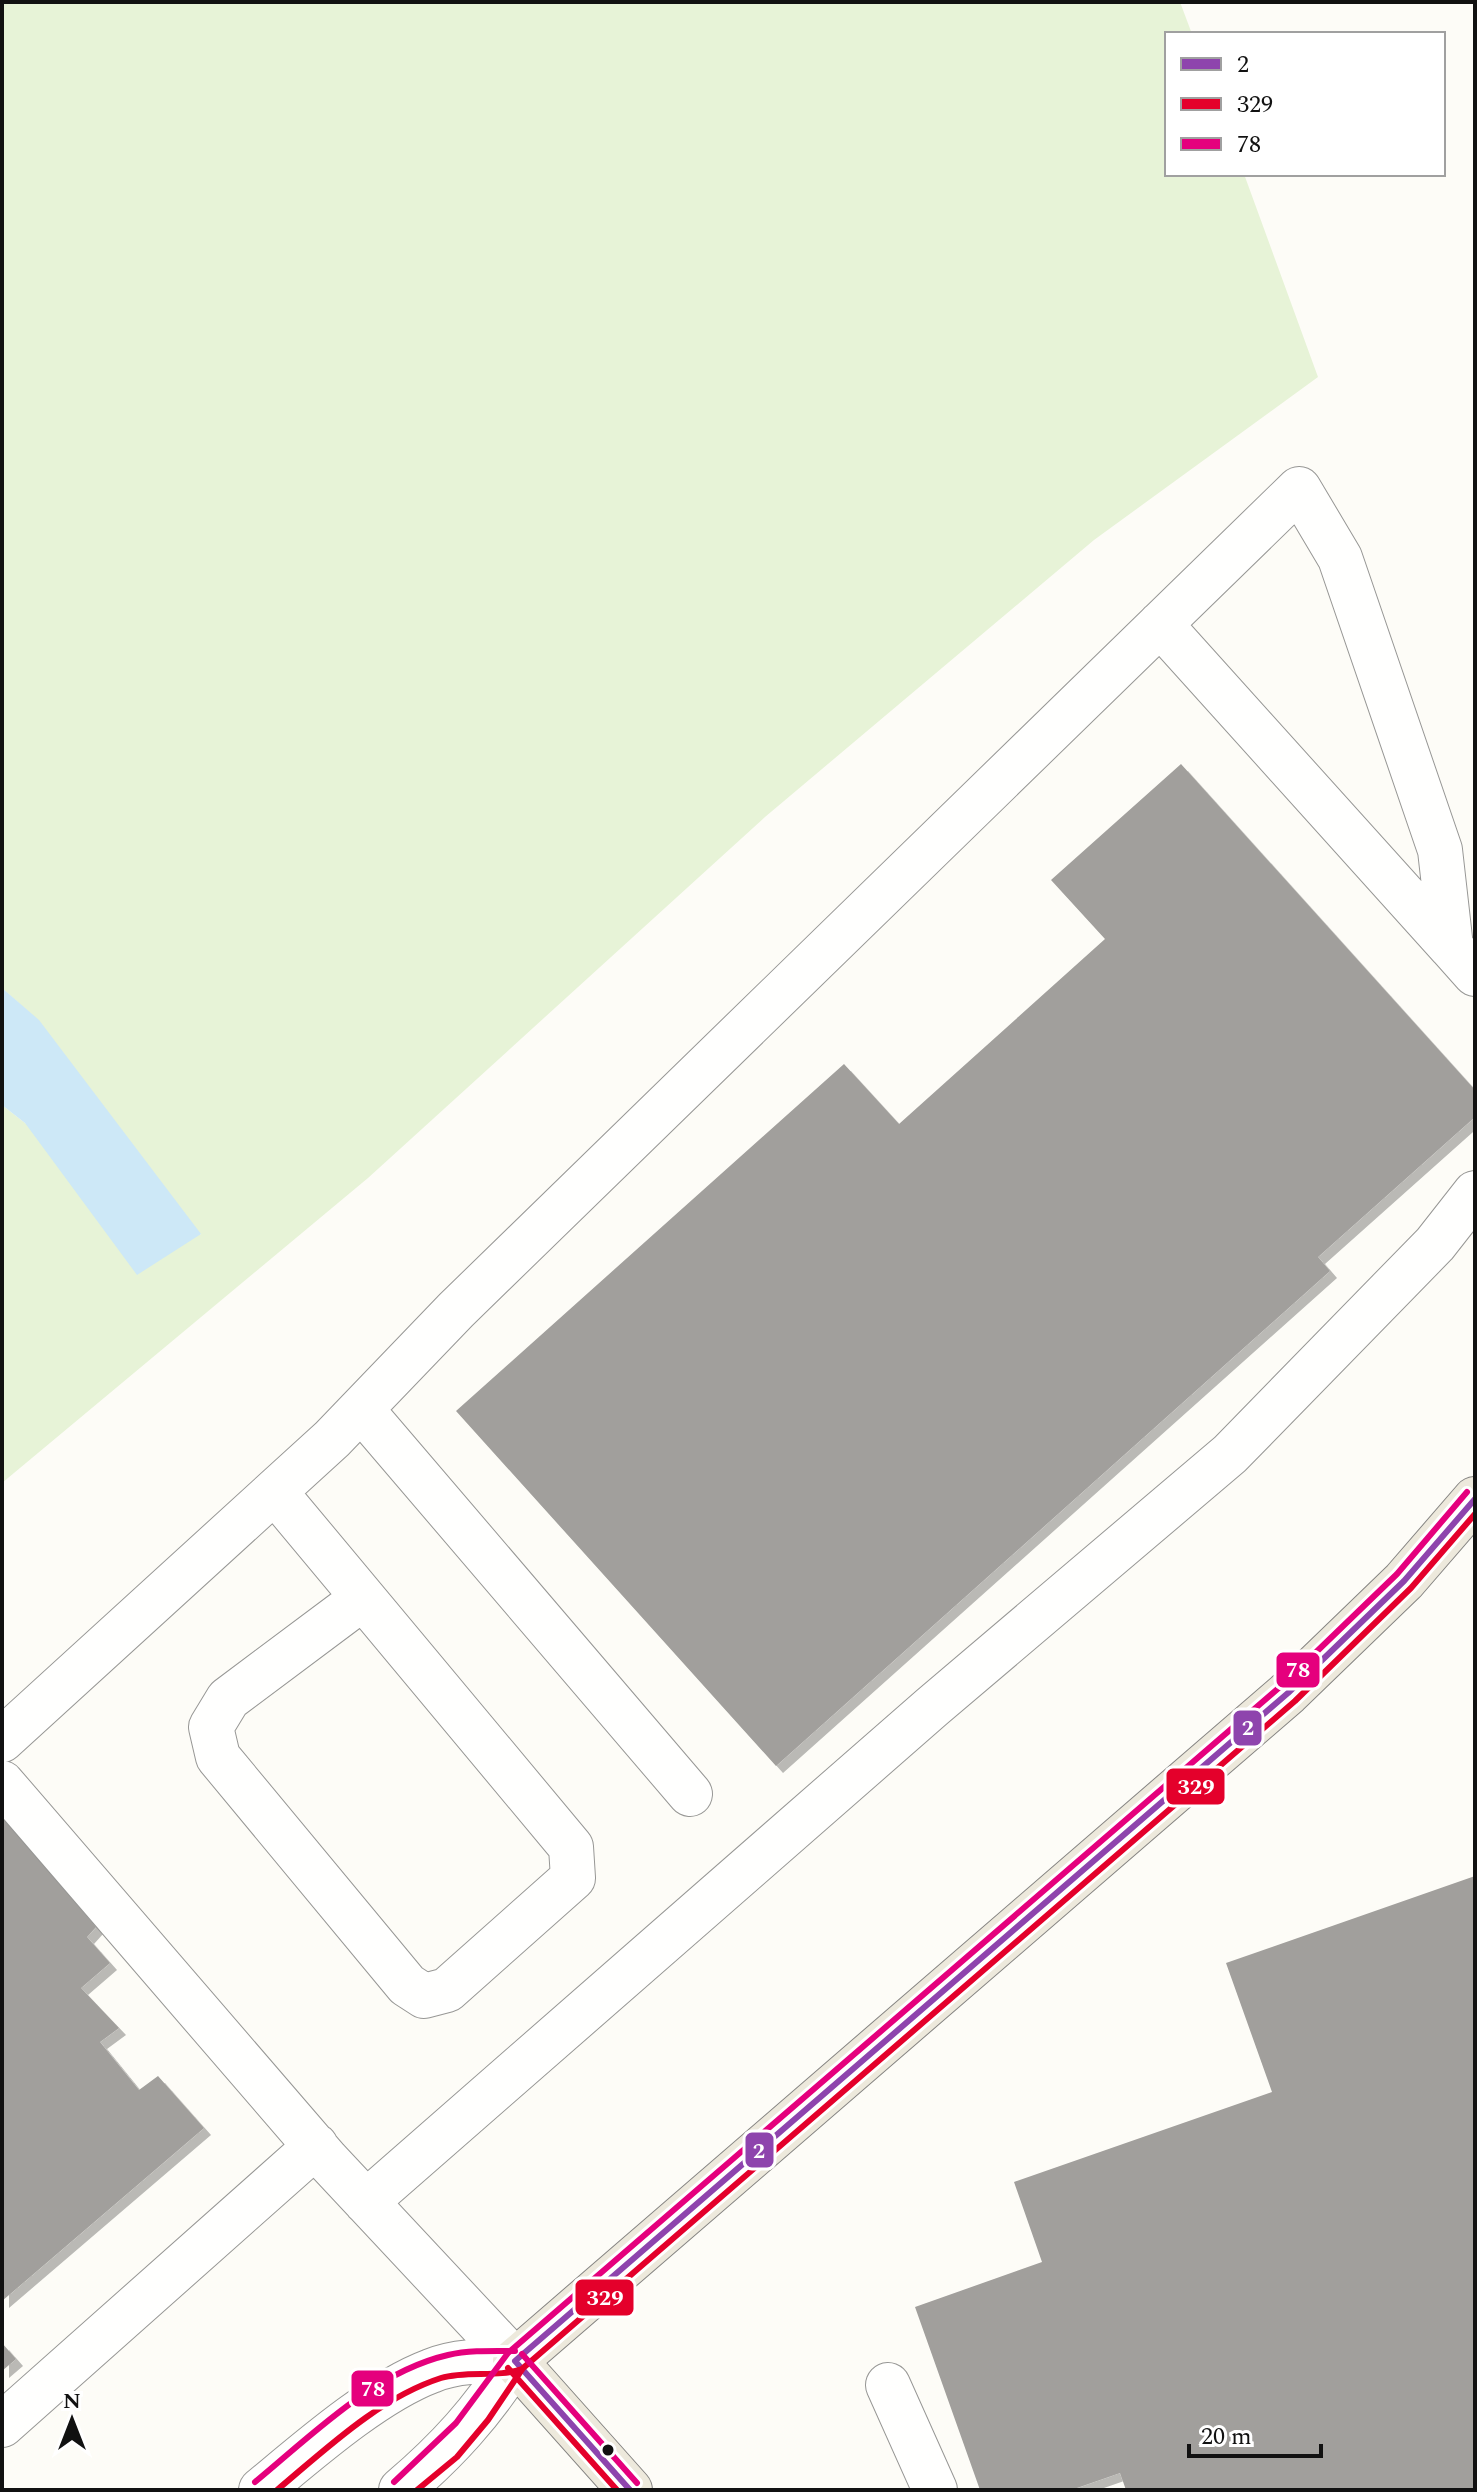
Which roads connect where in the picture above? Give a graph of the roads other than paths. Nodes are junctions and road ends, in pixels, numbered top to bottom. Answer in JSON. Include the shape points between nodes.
{"nodes":[{"id":1,"x":1160,"y":624,"type":"junction"},
{"id":2,"x":1463,"y":960,"type":"edge"},
{"id":3,"x":1475,"y":1193,"type":"edge"},
{"id":4,"x":361,"y":1409,"type":"junction"},
{"id":5,"x":275,"y":1492,"type":"junction"},
{"id":6,"x":1475,"y":1499,"type":"edge"},
{"id":7,"x":363,"y":1598,"type":"junction"},
{"id":8,"x":2,"y":1740,"type":"edge"},
{"id":9,"x":2,"y":1783,"type":"edge"},
{"id":10,"x":690,"y":1794,"type":"dead end"},
{"id":11,"x":316,"y":2146,"type":"junction"},
{"id":12,"x":366,"y":2202,"type":"junction"},
{"id":13,"x":515,"y":2361,"type":"junction"},
{"id":14,"x":888,"y":2385,"type":"dead end"},
{"id":15,"x":2,"y":2425,"type":"edge"},
{"id":16,"x":261,"y":2490,"type":"edge"},
{"id":17,"x":401,"y":2490,"type":"edge"},
{"id":18,"x":630,"y":2490,"type":"edge"},
{"id":19,"x":935,"y":2490,"type":"edge"}],
"edges":[{"from":1,"to":2,"type":"street"},
{"from":1,"to":2,"type":"street","via":[[1299,489],[1340,558],[1440,850]]},
{"from":1,"to":4,"type":"street","via":[[456,1310]]},
{"from":3,"to":12,"type":"street","via":[[1435,1244],[1230,1454]]},
{"from":4,"to":5,"type":"street"},
{"from":4,"to":10,"type":"street"},
{"from":5,"to":7,"type":"street"},
{"from":5,"to":8,"type":"street"},
{"from":6,"to":13,"type":"main road","via":[[1404,1581],[1288,1693]]},
{"from":7,"to":7,"type":"street","via":[[571,1847],[573,1878],[447,1990],[424,1996],[407,1985],[218,1757],[211,1727],[228,1699]]},
{"from":9,"to":11,"type":"street"},
{"from":11,"to":12,"type":"street"},
{"from":11,"to":15,"type":"street"},
{"from":12,"to":13,"type":"street"},
{"from":13,"to":16,"type":"street","via":[[433,2369],[397,2386]]},
{"from":13,"to":17,"type":"street","via":[[449,2450]]},
{"from":13,"to":18,"type":"main road"},
{"from":14,"to":19,"type":"street"}]}
